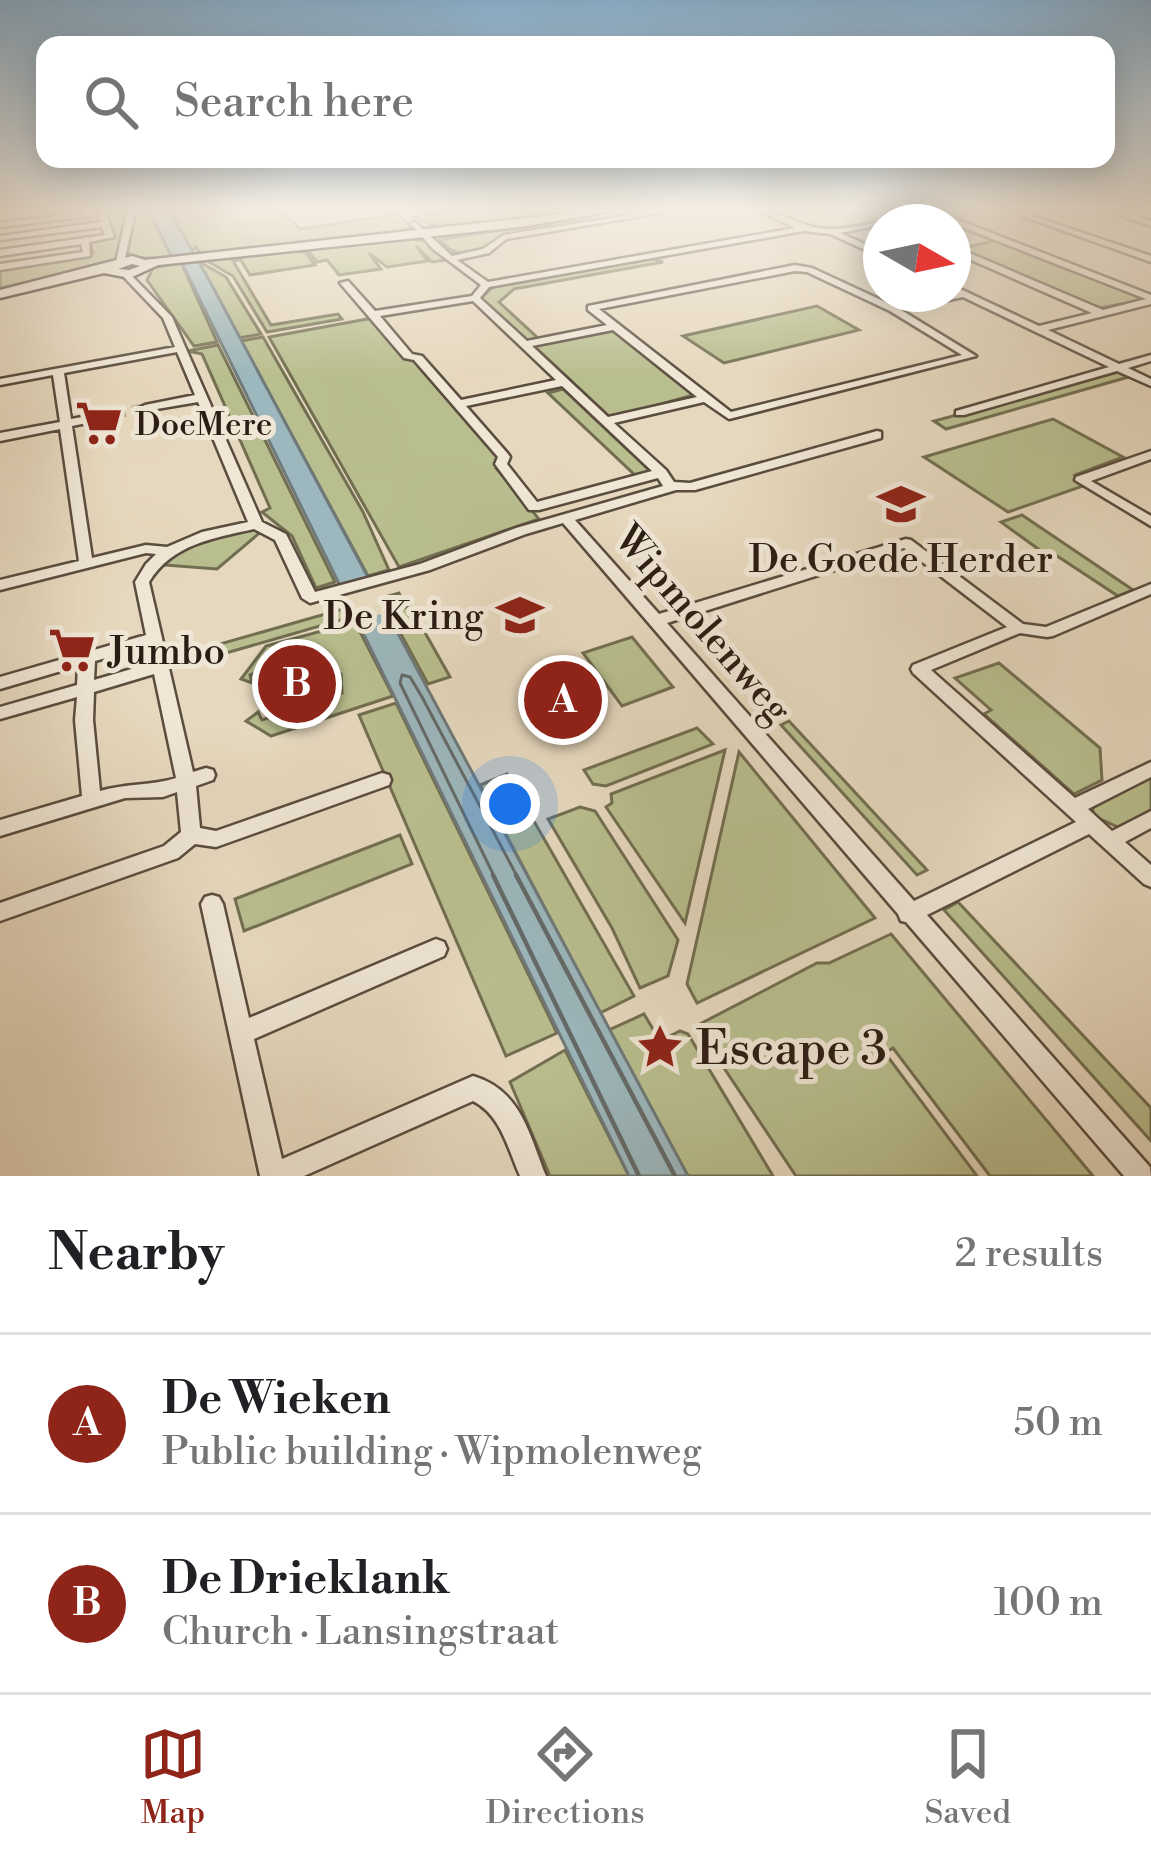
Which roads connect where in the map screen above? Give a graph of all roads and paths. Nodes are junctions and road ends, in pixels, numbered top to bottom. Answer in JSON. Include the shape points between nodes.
{"nodes":[{"id":1,"x":136,"y":267,"type":"joint"},
{"id":2,"x":464,"y":267,"type":"edge"},
{"id":3,"x":591,"y":267,"type":"edge"},
{"id":4,"x":995,"y":267,"type":"edge"},
{"id":5,"x":1071,"y":267,"type":"edge"},
{"id":6,"x":346,"y":283,"type":"dead end"},
{"id":7,"x":486,"y":285,"type":"junction"},
{"id":8,"x":4,"y":293,"type":"edge"},
{"id":9,"x":863,"y":295,"type":"edge"},
{"id":10,"x":971,"y":297,"type":"edge"},
{"id":11,"x":475,"y":298,"type":"junction"},
{"id":12,"x":1151,"y":300,"type":"edge"},
{"id":13,"x":863,"y":301,"type":"edge"},
{"id":14,"x":858,"y":302,"type":"dead end"},
{"id":15,"x":892,"y":312,"type":"edge"},
{"id":16,"x":901,"y":312,"type":"edge"},
{"id":17,"x":373,"y":314,"type":"junction"},
{"id":18,"x":895,"y":314,"type":"junction"},
{"id":19,"x":1101,"y":314,"type":"junction"},
{"id":20,"x":614,"y":326,"type":"junction"},
{"id":21,"x":1039,"y":329,"type":"junction"},
{"id":22,"x":524,"y":345,"type":"junction"},
{"id":23,"x":179,"y":349,"type":"junction"},
{"id":24,"x":1151,"y":358,"type":"edge"},
{"id":25,"x":1119,"y":368,"type":"junction"},
{"id":26,"x":58,"y":371,"type":"junction"},
{"id":27,"x":0,"y":382,"type":"edge"},
{"id":28,"x":563,"y":382,"type":"junction"},
{"id":29,"x":1151,"y":382,"type":"edge"},
{"id":30,"x":199,"y":398,"type":"junction"},
{"id":31,"x":706,"y":398,"type":"junction"},
{"id":32,"x":459,"y":404,"type":"junction"},
{"id":33,"x":145,"y":408,"type":"tunnel mouth"},
{"id":34,"x":960,"y":413,"type":"dead end"},
{"id":35,"x":116,"y":414,"type":"tunnel mouth"},
{"id":36,"x":607,"y":422,"type":"junction"},
{"id":37,"x":65,"y":424,"type":"junction"},
{"id":38,"x":878,"y":435,"type":"dead end"},
{"id":39,"x":0,"y":437,"type":"edge"},
{"id":40,"x":1151,"y":454,"type":"edge"},
{"id":41,"x":661,"y":473,"type":"junction"},
{"id":42,"x":672,"y":486,"type":"junction"},
{"id":43,"x":566,"y":518,"type":"junction"},
{"id":44,"x":1151,"y":522,"type":"edge"},
{"id":45,"x":256,"y":524,"type":"junction"},
{"id":46,"x":164,"y":555,"type":"junction"},
{"id":47,"x":86,"y":563,"type":"junction"},
{"id":48,"x":0,"y":585,"type":"edge"},
{"id":49,"x":1151,"y":589,"type":"edge"},
{"id":50,"x":655,"y":621,"type":"junction"},
{"id":51,"x":1018,"y":628,"type":"junction"},
{"id":52,"x":152,"y":639,"type":"junction"},
{"id":53,"x":88,"y":658,"type":"junction"},
{"id":54,"x":159,"y":667,"type":"junction"},
{"id":55,"x":0,"y":683,"type":"edge"},
{"id":56,"x":88,"y":687,"type":"junction"},
{"id":57,"x":0,"y":713,"type":"edge"},
{"id":58,"x":1151,"y":769,"type":"edge"},
{"id":59,"x":196,"y":779,"type":"junction"},
{"id":60,"x":382,"y":780,"type":"dead end"},
{"id":61,"x":92,"y":801,"type":"junction"},
{"id":62,"x":1073,"y":808,"type":"junction"},
{"id":63,"x":1151,"y":819,"type":"edge"},
{"id":64,"x":1091,"y":824,"type":"junction"},
{"id":65,"x":0,"y":828,"type":"edge"},
{"id":66,"x":189,"y":838,"type":"junction"},
{"id":67,"x":1110,"y":841,"type":"junction"},
{"id":68,"x":1151,"y":878,"type":"edge"},
{"id":69,"x":212,"y":904,"type":"dead end"},
{"id":70,"x":0,"y":912,"type":"edge"},
{"id":71,"x":909,"y":914,"type":"junction"},
{"id":72,"x":436,"y":949,"type":"dead end"},
{"id":73,"x":242,"y":1033,"type":"junction"},
{"id":74,"x":273,"y":1176,"type":"edge"},
{"id":75,"x":533,"y":1176,"type":"edge"},
{"id":76,"x":1141,"y":1176,"type":"edge"}],
"edges":[{"from":1,"to":8,"type":"main road"},
{"from":1,"to":23,"type":"street"},
{"from":2,"to":7,"type":"street"},
{"from":3,"to":7,"type":"street"},
{"from":4,"to":19,"type":"street"},
{"from":5,"to":12,"type":"street"},
{"from":6,"to":17,"type":"street"},
{"from":7,"to":11,"type":"street"},
{"from":9,"to":20,"type":"street","via":[[795,268],[592,308]]},
{"from":10,"to":21,"type":"street"},
{"from":11,"to":17,"type":"street"},
{"from":11,"to":22,"type":"street","name":"Wipmolenweg"},
{"from":12,"to":19,"type":"street"},
{"from":13,"to":14,"type":"street"},
{"from":15,"to":18,"type":"street"},
{"from":16,"to":18,"type":"street"},
{"from":17,"to":32,"type":"street"},
{"from":18,"to":31,"type":"street","via":[[971,356],[729,416]]},
{"from":19,"to":21,"type":"street"},
{"from":20,"to":22,"type":"street"},
{"from":20,"to":31,"type":"street"},
{"from":21,"to":25,"type":"street"},
{"from":22,"to":28,"type":"street","name":"Wipmolenweg"},
{"from":23,"to":26,"type":"street"},
{"from":23,"to":30,"type":"street"},
{"from":24,"to":25,"type":"street"},
{"from":25,"to":29,"type":"street"},
{"from":25,"to":34,"type":"street"},
{"from":26,"to":27,"type":"street"},
{"from":26,"to":37,"type":"street"},
{"from":28,"to":32,"type":"street"},
{"from":28,"to":36,"type":"street","name":"Wipmolenweg"},
{"from":30,"to":33,"type":"street"},
{"from":30,"to":45,"type":"street"},
{"from":31,"to":36,"type":"street"},
{"from":32,"to":41,"type":"street","via":[[534,507]]},
{"from":35,"to":37,"type":"street"},
{"from":36,"to":41,"type":"street","name":"Wipmolenweg"},
{"from":37,"to":39,"type":"street"},
{"from":37,"to":47,"type":"street"},
{"from":38,"to":42,"type":"street"},
{"from":40,"to":44,"type":"street","via":[[1081,480]]},
{"from":41,"to":42,"type":"street","name":"Wipmolenweg"},
{"from":42,"to":43,"type":"street","name":"Wipmolenweg"},
{"from":43,"to":45,"type":"street","via":[[310,598],[277,533]]},
{"from":43,"to":50,"type":"street","name":"Wipmolenweg"},
{"from":45,"to":46,"type":"street"},
{"from":46,"to":47,"type":"street"},
{"from":46,"to":52,"type":"street","via":[[141,592]]},
{"from":47,"to":48,"type":"street"},
{"from":49,"to":51,"type":"street","via":[[1047,632]]},
{"from":50,"to":51,"type":"street","via":[[906,543]]},
{"from":50,"to":71,"type":"street","name":"Wipmolenweg"},
{"from":51,"to":62,"type":"street","via":[[919,669]]},
{"from":52,"to":53,"type":"street"},
{"from":52,"to":54,"type":"street"},
{"from":53,"to":55,"type":"street"},
{"from":53,"to":56,"type":"street"},
{"from":54,"to":56,"type":"street"},
{"from":54,"to":59,"type":"street"},
{"from":56,"to":57,"type":"street"},
{"from":56,"to":61,"type":"street"},
{"from":58,"to":62,"type":"street"},
{"from":59,"to":61,"type":"street"},
{"from":59,"to":66,"type":"street"},
{"from":60,"to":66,"type":"street","via":[[216,839]]},
{"from":61,"to":65,"type":"street"},
{"from":62,"to":64,"type":"street"},
{"from":63,"to":67,"type":"street"},
{"from":64,"to":67,"type":"street"},
{"from":64,"to":71,"type":"street"},
{"from":66,"to":70,"type":"street","via":[[171,852]]},
{"from":67,"to":68,"type":"street"},
{"from":69,"to":73,"type":"street"},
{"from":71,"to":76,"type":"street","name":"Wipmolenweg"},
{"from":72,"to":73,"type":"street"},
{"from":73,"to":74,"type":"street"},
{"from":74,"to":75,"type":"street","via":[[463,1090],[484,1089],[500,1103]]}]}
